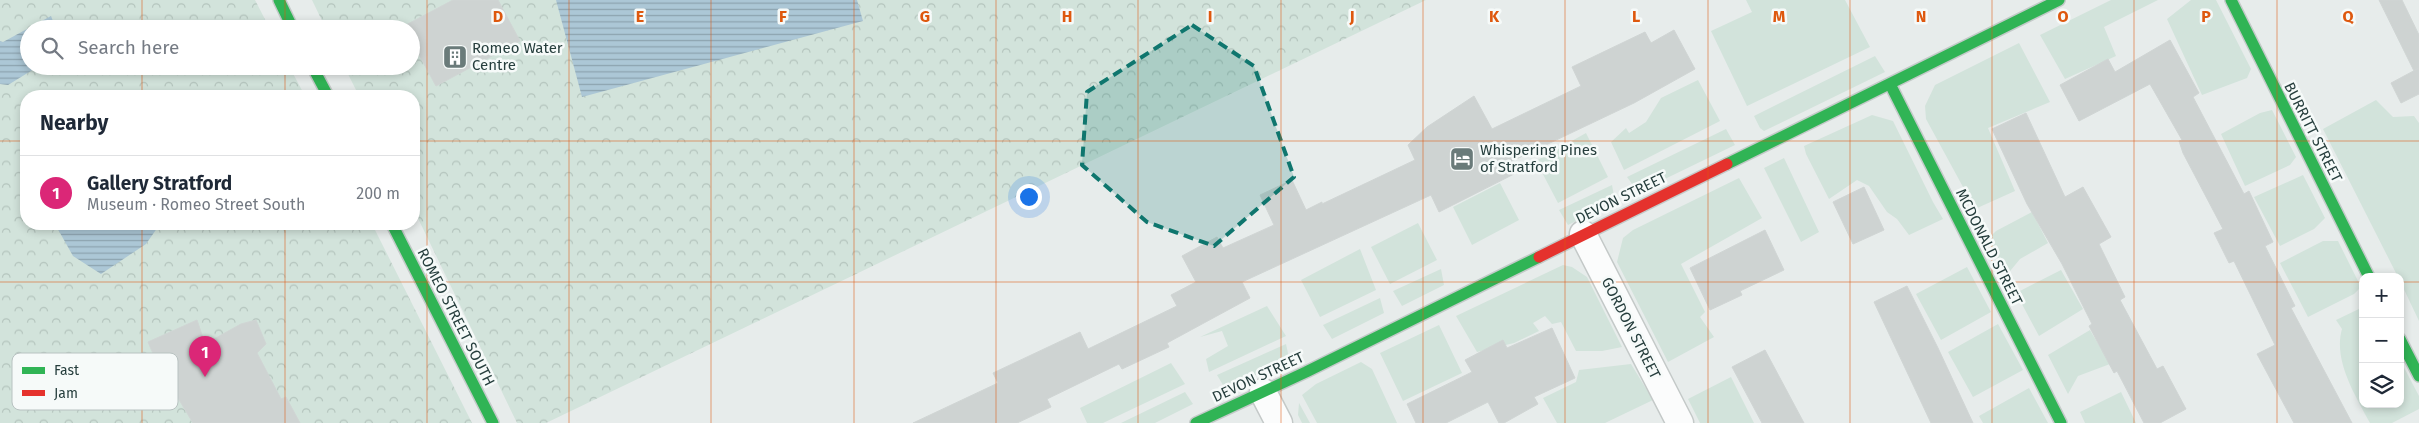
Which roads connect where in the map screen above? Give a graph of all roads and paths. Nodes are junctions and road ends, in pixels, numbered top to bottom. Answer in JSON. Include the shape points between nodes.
{"nodes":[{"id":1,"x":279,"y":0,"type":"edge"},
{"id":2,"x":2060,"y":0,"type":"edge"},
{"id":3,"x":2231,"y":0,"type":"edge"},
{"id":4,"x":289,"y":20,"type":"edge"},
{"id":5,"x":317,"y":75,"type":"edge"},
{"id":6,"x":1890,"y":84,"type":"junction"},
{"id":7,"x":325,"y":90,"type":"edge"},
{"id":8,"x":395,"y":230,"type":"edge"},
{"id":9,"x":1583,"y":234,"type":"junction"},
{"id":10,"x":2367,"y":273,"type":"edge"},
{"id":11,"x":2404,"y":347,"type":"edge"},
{"id":12,"x":2419,"y":376,"type":"edge"},
{"id":13,"x":1262,"y":392,"type":"junction"},
{"id":14,"x":493,"y":423,"type":"edge"},
{"id":15,"x":1196,"y":423,"type":"edge"},
{"id":16,"x":1278,"y":423,"type":"edge"},
{"id":17,"x":1680,"y":423,"type":"edge"},
{"id":18,"x":2061,"y":423,"type":"edge"}],
"edges":[{"from":1,"to":4,"type":"street"},
{"from":2,"to":6,"type":"street","name":"DEVON STREET"},
{"from":3,"to":10,"type":"street","name":"BURRITT STREET"},
{"from":5,"to":7,"type":"street"},
{"from":6,"to":9,"type":"street","name":"DEVON STREET"},
{"from":6,"to":18,"type":"street","name":"MCDONALD STREET"},
{"from":8,"to":14,"type":"street","name":"ROMEO STREET SOUTH"},
{"from":9,"to":13,"type":"street","name":"DEVON STREET"},
{"from":9,"to":17,"type":"street","name":"GORDON STREET"},
{"from":11,"to":12,"type":"street"},
{"from":13,"to":15,"type":"street","name":"DEVON STREET"},
{"from":13,"to":16,"type":"street"}]}
